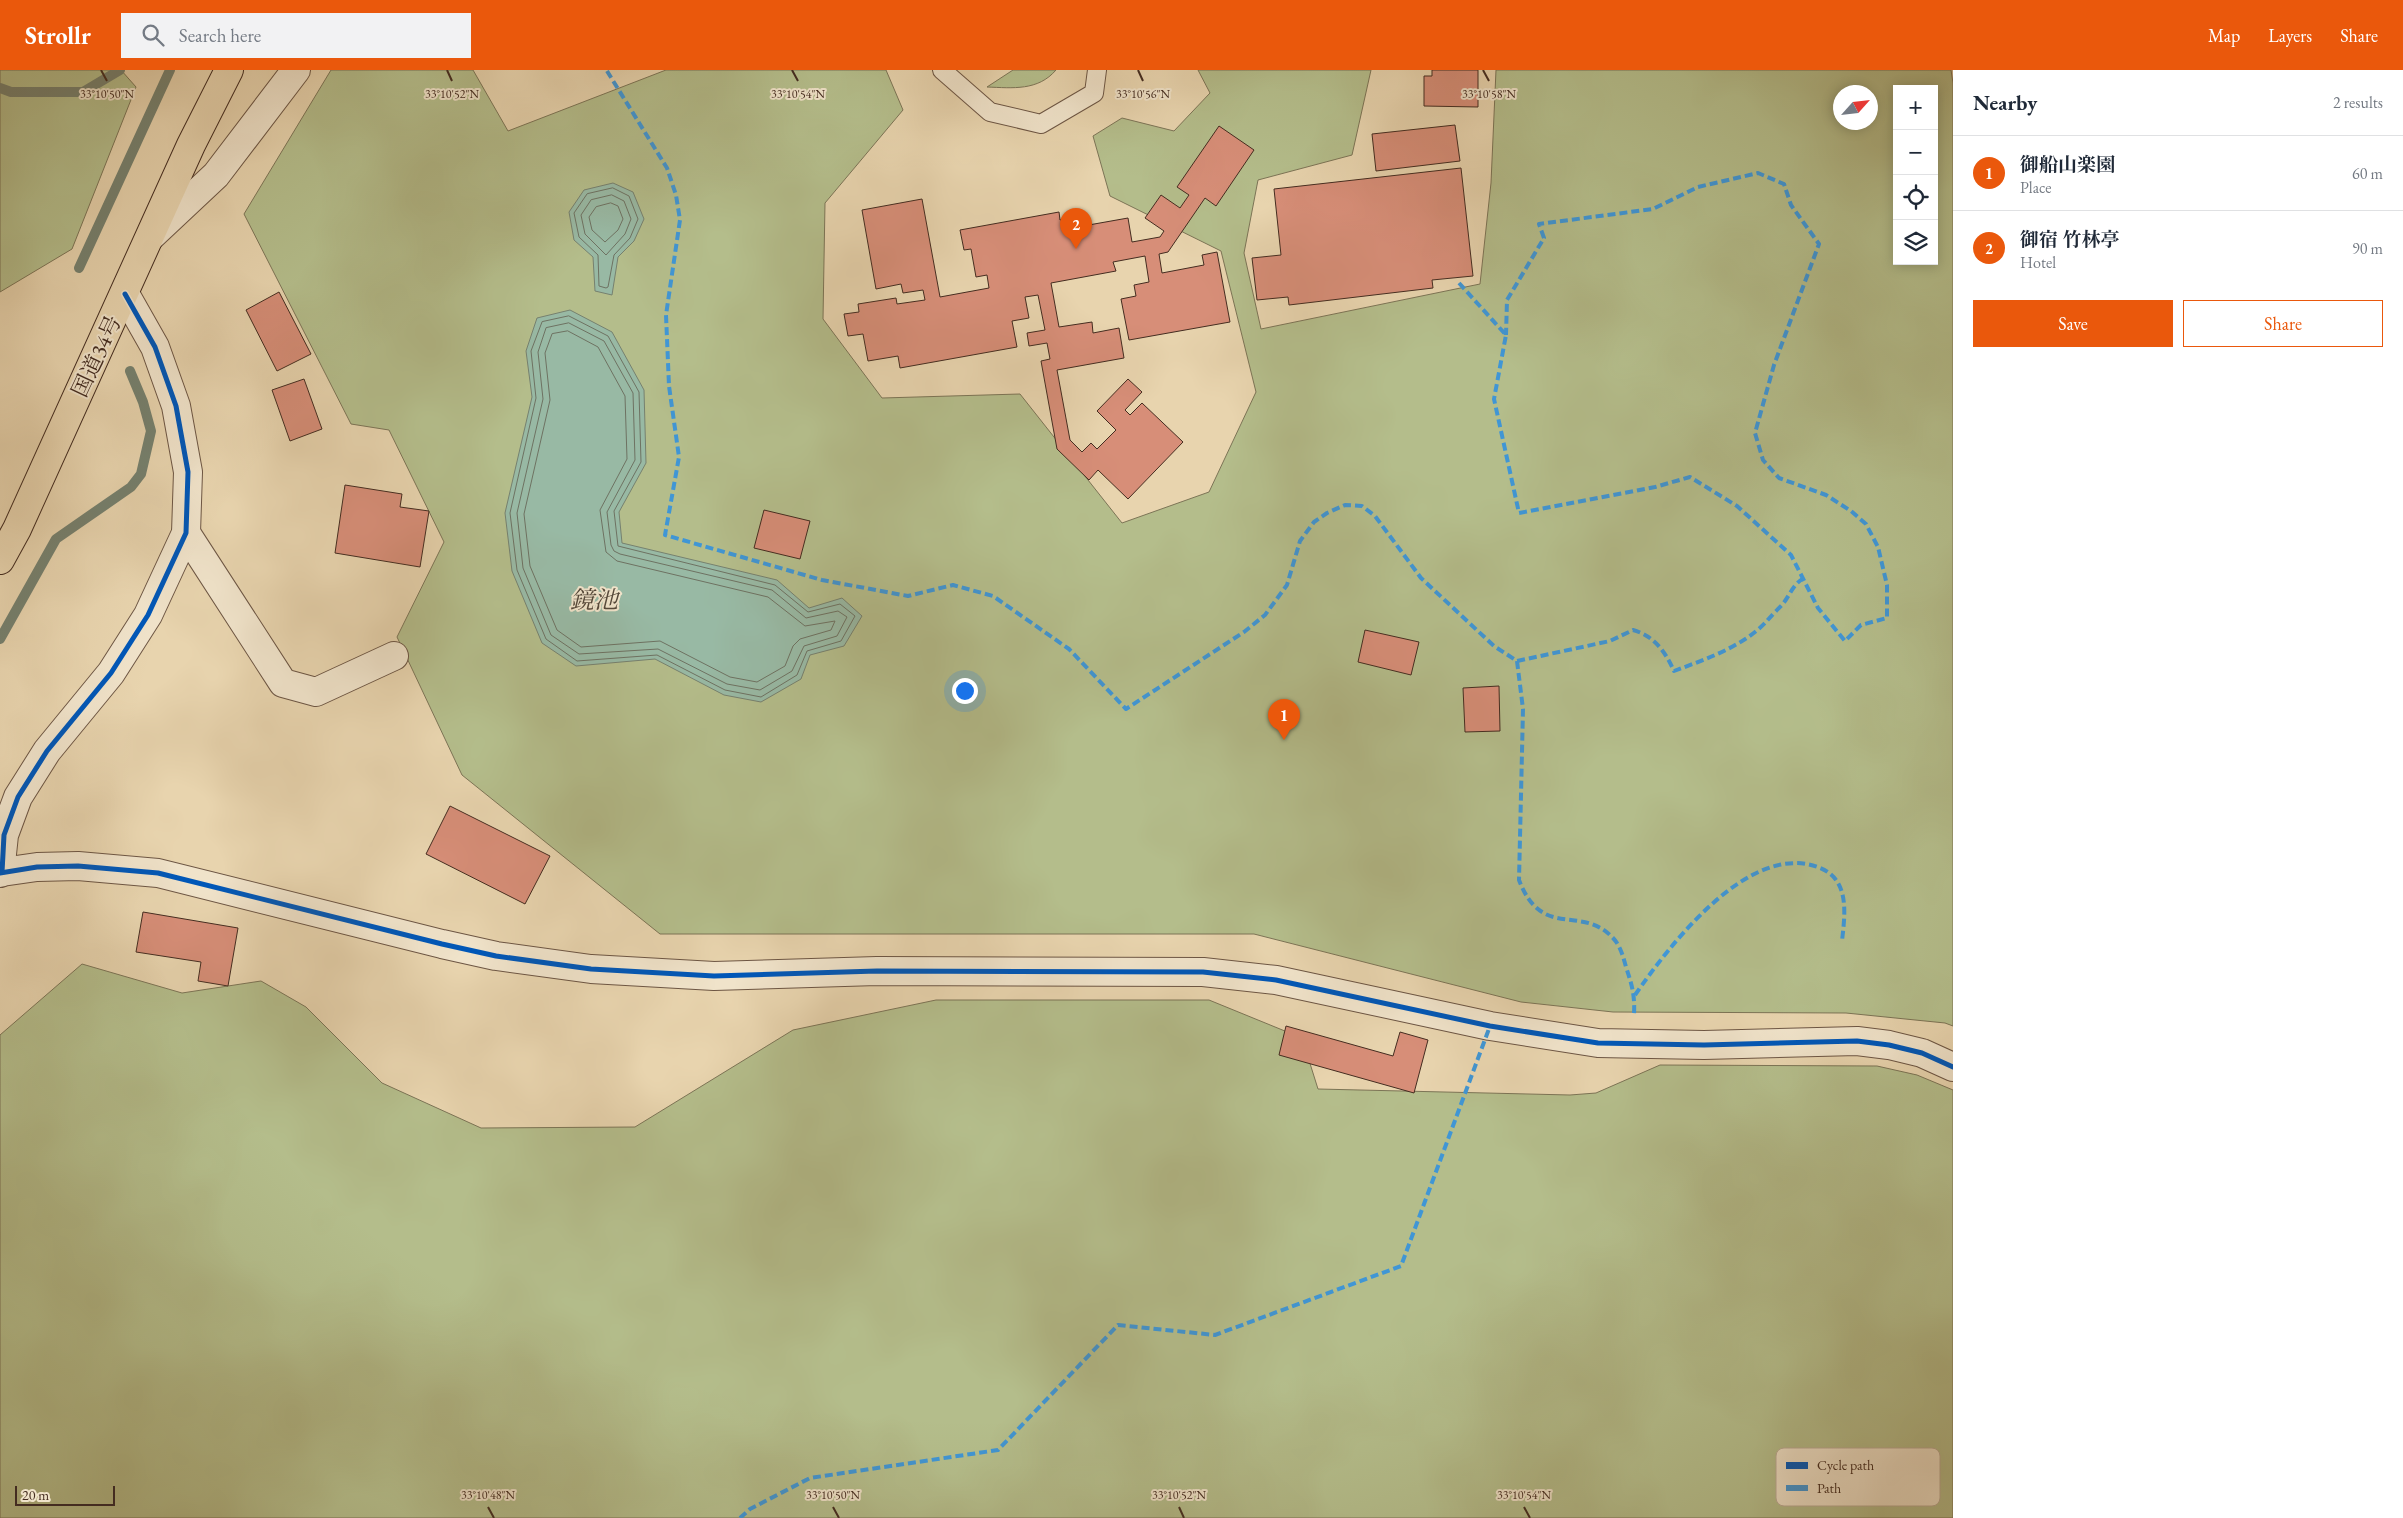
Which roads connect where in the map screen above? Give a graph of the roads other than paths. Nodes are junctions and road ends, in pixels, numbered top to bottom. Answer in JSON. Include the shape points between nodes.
{"nodes":[{"id":1,"x":229,"y":70,"type":"edge"},
{"id":2,"x":296,"y":70,"type":"edge"},
{"id":3,"x":942,"y":70,"type":"edge"},
{"id":4,"x":1097,"y":70,"type":"edge"},
{"id":5,"x":151,"y":236,"type":"junction"},
{"id":6,"x":125,"y":294,"type":"junction"},
{"id":7,"x":186,"y":533,"type":"junction"},
{"id":8,"x":0,"y":560,"type":"edge"},
{"id":9,"x":394,"y":656,"type":"dead end"},
{"id":10,"x":1,"y":873,"type":"edge"},
{"id":11,"x":1953,"y":1067,"type":"edge"}],
"edges":[{"from":1,"to":5,"type":"highway","name":"国道34号"},
{"from":2,"to":5,"type":"street","via":[[216,175]]},
{"from":3,"to":4,"type":"lane","via":[[990,112],[1041,124],[1094,93]]},
{"from":5,"to":6,"type":"highway","name":"国道34号"},
{"from":6,"to":7,"type":"street","via":[[155,348],[176,406],[188,472]]},
{"from":6,"to":8,"type":"highway","name":"国道34号","via":[[17,530]]},
{"from":7,"to":9,"type":"street","via":[[283,683],[316,692]]},
{"from":7,"to":10,"type":"street","via":[[143,624],[111,673],[47,751],[18,797],[4,835]]},
{"from":10,"to":11,"type":"street","via":[[37,867],[78,866],[158,873],[496,956],[591,969],[714,976],[877,971],[1239,974],[1490,1026],[1589,1042],[1858,1041],[1922,1053]]}]}
